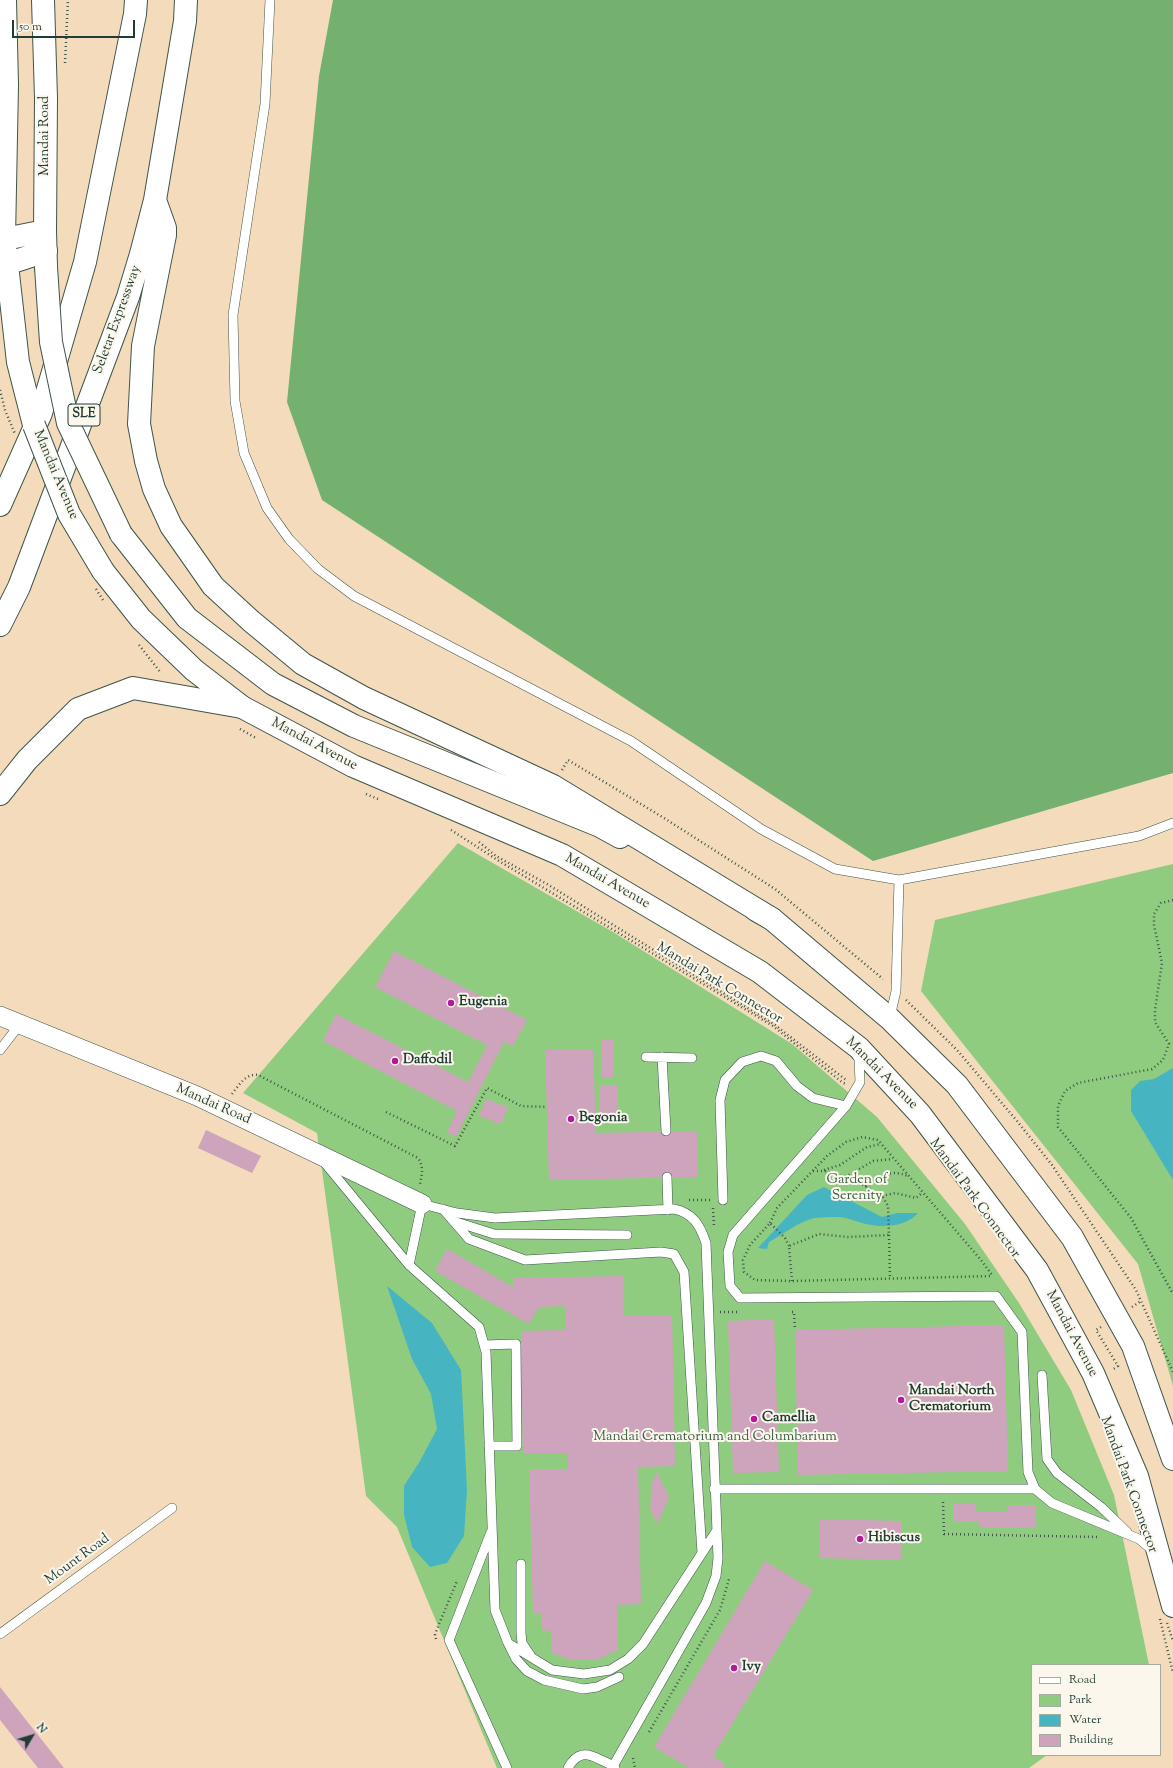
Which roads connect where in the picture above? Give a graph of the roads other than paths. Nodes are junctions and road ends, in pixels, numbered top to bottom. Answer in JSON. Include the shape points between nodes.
{"nodes":[{"id":1,"x":5,"y":0,"type":"edge"},
{"id":2,"x":43,"y":0,"type":"edge"},
{"id":3,"x":136,"y":0,"type":"edge"},
{"id":4,"x":186,"y":0,"type":"edge"},
{"id":5,"x":270,"y":0,"type":"edge"},
{"id":6,"x":4,"y":94,"type":"edge"},
{"id":7,"x":154,"y":200,"type":"junction"},
{"id":8,"x":2,"y":239,"type":"edge"},
{"id":9,"x":46,"y":250,"type":"junction"},
{"id":10,"x":3,"y":265,"type":"edge"},
{"id":11,"x":0,"y":330,"type":"edge"},
{"id":12,"x":18,"y":362,"type":"junction"},
{"id":13,"x":0,"y":505,"type":"edge"},
{"id":14,"x":0,"y":625,"type":"edge"},
{"id":15,"x":242,"y":707,"type":"junction"},
{"id":16,"x":0,"y":794,"type":"edge"},
{"id":17,"x":1173,"y":823,"type":"edge"},
{"id":18,"x":899,"y":880,"type":"junction"},
{"id":19,"x":772,"y":919,"type":"junction"},
{"id":20,"x":0,"y":1016,"type":"edge"},
{"id":21,"x":889,"y":1018,"type":"junction"},
{"id":22,"x":20,"y":1024,"type":"junction"},
{"id":23,"x":848,"y":1040,"type":"junction"},
{"id":24,"x":0,"y":1050,"type":"edge"},
{"id":25,"x":646,"y":1057,"type":"dead end"},
{"id":26,"x":662,"y":1057,"type":"junction"},
{"id":27,"x":692,"y":1058,"type":"dead end"},
{"id":28,"x":846,"y":1106,"type":"junction"},
{"id":29,"x":666,"y":1131,"type":"dead end"},
{"id":30,"x":316,"y":1152,"type":"junction"},
{"id":31,"x":667,"y":1177,"type":"dead end"},
{"id":32,"x":420,"y":1197,"type":"junction"},
{"id":33,"x":723,"y":1200,"type":"dead end"},
{"id":34,"x":443,"y":1209,"type":"junction"},
{"id":35,"x":668,"y":1210,"type":"junction"},
{"id":36,"x":454,"y":1222,"type":"junction"},
{"id":37,"x":627,"y":1235,"type":"dead end"},
{"id":38,"x":409,"y":1265,"type":"junction"},
{"id":39,"x":484,"y":1345,"type":"junction"},
{"id":40,"x":1042,"y":1375,"type":"dead end"},
{"id":41,"x":489,"y":1446,"type":"junction"},
{"id":42,"x":1173,"y":1459,"type":"edge"},
{"id":43,"x":1035,"y":1488,"type":"junction"},
{"id":44,"x":714,"y":1489,"type":"junction"},
{"id":45,"x":172,"y":1508,"type":"dead end"},
{"id":46,"x":492,"y":1529,"type":"junction"},
{"id":47,"x":717,"y":1530,"type":"junction"},
{"id":48,"x":1127,"y":1534,"type":"junction"},
{"id":49,"x":702,"y":1553,"type":"junction"},
{"id":50,"x":520,"y":1564,"type":"dead end"},
{"id":51,"x":1166,"y":1607,"type":"edge"},
{"id":52,"x":0,"y":1634,"type":"edge"},
{"id":53,"x":508,"y":1643,"type":"junction"},
{"id":54,"x":532,"y":1657,"type":"junction"},
{"id":55,"x":619,"y":1677,"type":"dead end"},
{"id":56,"x":613,"y":1767,"type":"edge"},
{"id":57,"x":507,"y":1768,"type":"edge"},
{"id":58,"x":568,"y":1768,"type":"edge"}],
"edges":[{"from":1,"to":6,"type":"main road"},
{"from":2,"to":9,"type":"main road","name":"Mandai Road"},
{"from":3,"to":13,"type":"main road","via":[[85,262],[41,413]]},
{"from":4,"to":7,"type":"main road","name":"Seletar Expressway","number":"SLE","via":[[185,21]]},
{"from":5,"to":18,"type":"lane","via":[[265,104],[233,315],[235,401],[244,453],[271,514],[289,539],[318,569],[354,596],[631,741],[761,829],[828,865]]},
{"from":6,"to":8,"type":"main road"},
{"from":7,"to":14,"type":"main road","name":"Seletar Expressway","number":"SLE","via":[[128,297],[19,588]]},
{"from":7,"to":19,"type":"main road","via":[[165,228],[165,235],[143,346],[139,424],[154,490],[168,520],[213,586],[251,622],[303,664],[364,698],[553,786]]},
{"from":8,"to":9,"type":"main road"},
{"from":8,"to":10,"type":"main road","name":"Mandai Avenue"},
{"from":9,"to":10,"type":"main road"},
{"from":9,"to":19,"type":"main road","bridge":true,"via":[[51,342],[68,423],[121,534],[187,618],[273,684],[354,726],[600,826]]},
{"from":10,"to":12,"type":"main road","name":"Mandai Avenue"},
{"from":11,"to":12,"type":"main road"},
{"from":12,"to":15,"type":"main road","name":"Mandai Avenue","bridge":true,"via":[[34,425],[69,514],[103,571],[141,619],[194,670]]},
{"from":15,"to":16,"type":"main road","via":[[133,688],[78,710],[27,760]]},
{"from":15,"to":23,"type":"main road","name":"Mandai Avenue","via":[[353,766],[562,855],[760,972]]},
{"from":17,"to":18,"type":"lane","via":[[1139,836]]},
{"from":18,"to":21,"type":"lane","via":[[896,990]]},
{"from":19,"to":21,"type":"main road"},
{"from":20,"to":22,"type":"street","name":"Mandai Road"},
{"from":21,"to":42,"type":"main road","via":[[956,1085],[1072,1237],[1133,1346]]},
{"from":22,"to":24,"type":"lane"},
{"from":22,"to":30,"type":"street","name":"Mandai Road","via":[[197,1096]]},
{"from":23,"to":28,"type":"lane","via":[[859,1059],[860,1084]]},
{"from":23,"to":51,"type":"main road","name":"Mandai Avenue","via":[[859,1048],[920,1114],[1037,1270],[1094,1373],[1137,1476]]},
{"from":25,"to":26,"type":"lane"},
{"from":26,"to":27,"type":"lane"},
{"from":26,"to":29,"type":"lane"},
{"from":28,"to":33,"type":"lane","via":[[813,1098],[797,1086],[776,1061],[761,1056],[742,1062],[725,1080],[720,1100]]},
{"from":28,"to":43,"type":"lane","via":[[734,1235],[728,1252],[730,1286],[740,1298],[996,1296],[1022,1332],[1028,1472]]},
{"from":30,"to":32,"type":"street","name":"Mandai Road","via":[[380,1185]]},
{"from":30,"to":38,"type":"lane"},
{"from":31,"to":35,"type":"lane"},
{"from":32,"to":34,"type":"lane"},
{"from":32,"to":38,"type":"lane"},
{"from":34,"to":35,"type":"lane","via":[[495,1218]]},
{"from":34,"to":36,"type":"lane"},
{"from":35,"to":44,"type":"lane","via":[[685,1211],[698,1224],[706,1243]]},
{"from":36,"to":37,"type":"lane","via":[[494,1234]]},
{"from":36,"to":49,"type":"lane","via":[[469,1239],[525,1260],[661,1252],[674,1254],[684,1272]]},
{"from":38,"to":39,"type":"lane","via":[[479,1327]]},
{"from":39,"to":41,"type":"lane"},
{"from":39,"to":41,"type":"lane","via":[[516,1344],[517,1446]]},
{"from":40,"to":48,"type":"lane","via":[[1047,1459],[1057,1473],[1101,1507]]},
{"from":41,"to":46,"type":"lane"},
{"from":43,"to":44,"type":"lane"},
{"from":43,"to":48,"type":"lane","via":[[1052,1503]]},
{"from":44,"to":47,"type":"lane"},
{"from":45,"to":52,"type":"lane","name":"Mount Road"},
{"from":46,"to":53,"type":"lane","via":[[496,1610]]},
{"from":46,"to":57,"type":"lane","via":[[449,1640]]},
{"from":47,"to":49,"type":"lane"},
{"from":47,"to":56,"type":"lane","via":[[718,1558],[706,1603]]},
{"from":48,"to":51,"type":"lane","via":[[1142,1540],[1151,1548]]},
{"from":49,"to":54,"type":"lane","via":[[643,1644],[628,1659],[610,1670],[584,1674],[552,1670]]},
{"from":50,"to":54,"type":"lane","via":[[522,1643]]},
{"from":53,"to":54,"type":"lane"},
{"from":53,"to":55,"type":"lane","via":[[523,1667],[544,1680],[583,1689],[597,1687]]},
{"from":56,"to":58,"type":"lane","via":[[587,1754],[578,1756]]}]}
